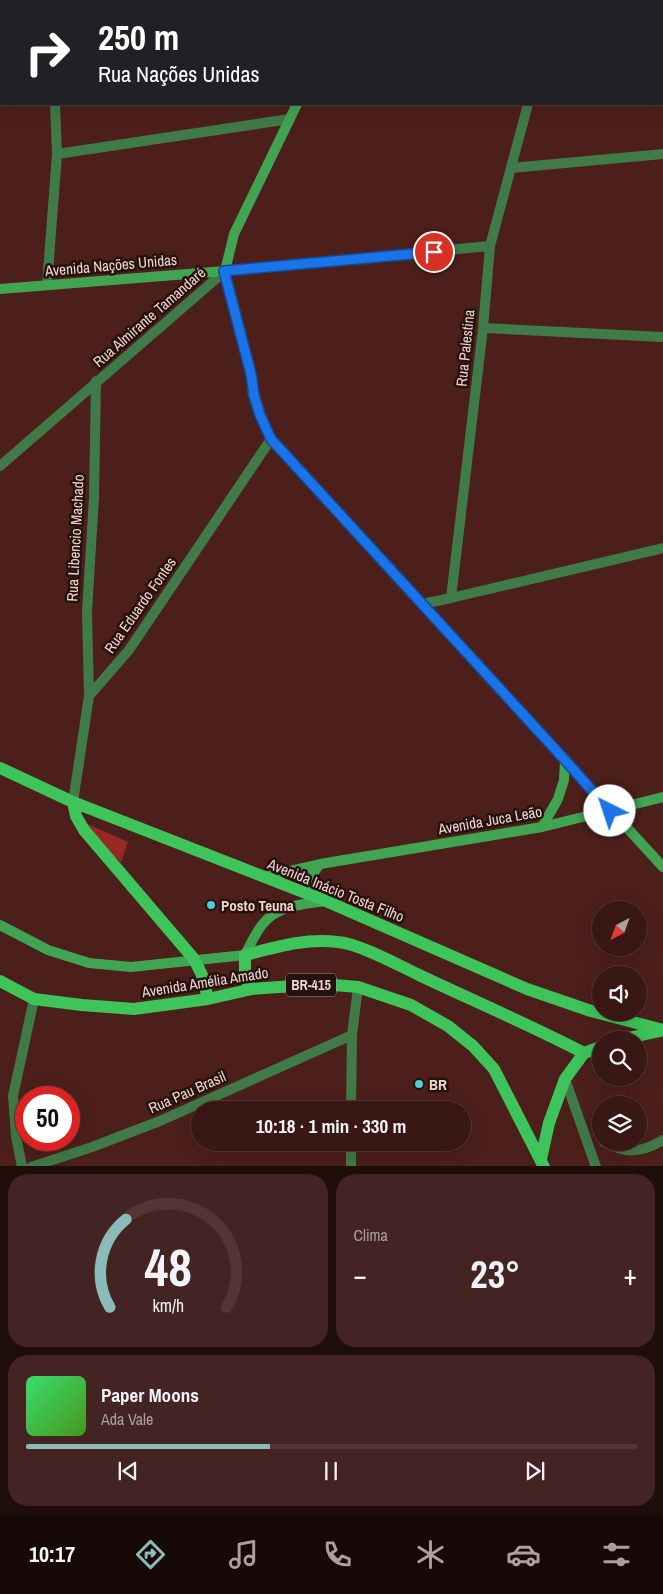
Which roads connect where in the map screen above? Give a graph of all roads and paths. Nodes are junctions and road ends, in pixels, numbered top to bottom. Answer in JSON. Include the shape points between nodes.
{"nodes":[{"id":1,"x":55,"y":105,"type":"edge"},
{"id":2,"x":297,"y":105,"type":"edge"},
{"id":3,"x":528,"y":105,"type":"edge"},
{"id":4,"x":290,"y":119,"type":"junction"},
{"id":5,"x":57,"y":154,"type":"junction"},
{"id":6,"x":663,"y":154,"type":"edge"},
{"id":7,"x":512,"y":168,"type":"junction"},
{"id":8,"x":490,"y":246,"type":"junction"},
{"id":9,"x":224,"y":271,"type":"junction"},
{"id":10,"x":47,"y":285,"type":"junction"},
{"id":11,"x":0,"y":289,"type":"edge"},
{"id":12,"x":483,"y":328,"type":"junction"},
{"id":13,"x":663,"y":338,"type":"edge"},
{"id":14,"x":96,"y":381,"type":"junction"},
{"id":15,"x":271,"y":439,"type":"junction"},
{"id":16,"x":0,"y":466,"type":"edge"},
{"id":17,"x":663,"y":548,"type":"edge"},
{"id":18,"x":451,"y":598,"type":"junction"},
{"id":19,"x":422,"y":604,"type":"junction"},
{"id":20,"x":89,"y":696,"type":"junction"},
{"id":21,"x":565,"y":760,"type":"junction"},
{"id":22,"x":0,"y":768,"type":"edge"},
{"id":23,"x":663,"y":797,"type":"edge"},
{"id":24,"x":73,"y":802,"type":"junction"},
{"id":25,"x":610,"y":811,"type":"junction"},
{"id":26,"x":542,"y":827,"type":"junction"},
{"id":27,"x":320,"y":864,"type":"junction"},
{"id":28,"x":663,"y":868,"type":"edge"},
{"id":29,"x":262,"y":877,"type":"junction"},
{"id":30,"x":326,"y":901,"type":"junction"},
{"id":31,"x":0,"y":925,"type":"edge"},
{"id":32,"x":245,"y":955,"type":"junction"},
{"id":33,"x":194,"y":960,"type":"junction"},
{"id":34,"x":0,"y":981,"type":"edge"},
{"id":35,"x":358,"y":987,"type":"junction"},
{"id":36,"x":252,"y":989,"type":"junction"},
{"id":37,"x":34,"y":999,"type":"junction"},
{"id":38,"x":208,"y":999,"type":"junction"},
{"id":39,"x":663,"y":1030,"type":"edge"},
{"id":40,"x":647,"y":1034,"type":"edge"},
{"id":41,"x":352,"y":1036,"type":"junction"},
{"id":42,"x":592,"y":1051,"type":"edge"},
{"id":43,"x":584,"y":1054,"type":"junction"},
{"id":44,"x":565,"y":1079,"type":"junction"},
{"id":45,"x":352,"y":1101,"type":"edge"},
{"id":46,"x":584,"y":1132,"type":"junction"},
{"id":47,"x":592,"y":1136,"type":"edge"},
{"id":48,"x":663,"y":1140,"type":"edge"},
{"id":49,"x":647,"y":1148,"type":"edge"},
{"id":50,"x":351,"y":1151,"type":"edge"},
{"id":51,"x":543,"y":1163,"type":"edge"},
{"id":52,"x":22,"y":1166,"type":"edge"},
{"id":53,"x":31,"y":1166,"type":"edge"},
{"id":54,"x":351,"y":1166,"type":"edge"},
{"id":55,"x":596,"y":1166,"type":"edge"}],
"edges":[{"from":1,"to":5,"type":"street"},
{"from":2,"to":4,"type":"main road","name":"Rua Almirante Tamandaré"},
{"from":3,"to":7,"type":"street","name":"Rua Palestina"},
{"from":4,"to":5,"type":"street"},
{"from":4,"to":9,"type":"main road","name":"Rua Almirante Tamandaré","via":[[234,234]]},
{"from":5,"to":10,"type":"street"},
{"from":6,"to":7,"type":"street"},
{"from":7,"to":8,"type":"street","name":"Rua Palestina"},
{"from":8,"to":9,"type":"street"},
{"from":8,"to":12,"type":"street","name":"Rua Palestina"},
{"from":9,"to":10,"type":"main road","name":"Avenida Nações Unidas"},
{"from":9,"to":14,"type":"street","name":"Rua Almirante Tamandaré"},
{"from":9,"to":15,"type":"main road","via":[[254,395]]},
{"from":10,"to":11,"type":"main road","name":"Avenida Nações Unidas"},
{"from":12,"to":13,"type":"street"},
{"from":12,"to":18,"type":"street","name":"Rua Palestina"},
{"from":14,"to":16,"type":"street","name":"Rua Almirante Tamandaré"},
{"from":14,"to":20,"type":"street","name":"Rua Libencio Machado","via":[[94,497],[86,612]]},
{"from":15,"to":19,"type":"main road"},
{"from":15,"to":20,"type":"street","name":"Rua Eduardo Fontes","via":[[129,650]]},
{"from":17,"to":18,"type":"street"},
{"from":18,"to":19,"type":"street"},
{"from":19,"to":21,"type":"main road"},
{"from":20,"to":24,"type":"street"},
{"from":21,"to":25,"type":"main road"},
{"from":21,"to":26,"type":"main road","via":[[564,780],[558,799]]},
{"from":22,"to":24,"type":"main road","name":"Avenida Inácio Tosta Filho"},
{"from":23,"to":25,"type":"main road","name":"Avenida Juca Leão"},
{"from":24,"to":29,"type":"main road","name":"Avenida Inácio Tosta Filho"},
{"from":24,"to":33,"type":"main road","via":[[84,830]]},
{"from":25,"to":26,"type":"main road","name":"Avenida Juca Leão"},
{"from":25,"to":28,"type":"main road"},
{"from":26,"to":27,"type":"main road","name":"Avenida Juca Leão"},
{"from":27,"to":29,"type":"main road","name":"Avenida Juca Leão"},
{"from":27,"to":30,"type":"main road","via":[[310,880],[314,890]]},
{"from":29,"to":30,"type":"main road","name":"Avenida Inácio Tosta Filho"},
{"from":30,"to":32,"type":"main road","via":[[289,907],[275,913],[262,924]]},
{"from":30,"to":39,"type":"main road","name":"Avenida Inácio Tosta Filho","via":[[527,989],[591,1011]]},
{"from":31,"to":33,"type":"main road","name":"Avenida Amélia Amado","via":[[48,950],[89,963],[131,967]]},
{"from":32,"to":33,"type":"main road","name":"Avenida Amélia Amado"},
{"from":32,"to":36,"type":"main road","via":[[246,978]]},
{"from":32,"to":43,"type":"main road","via":[[292,943],[316,940],[341,942],[535,1028]]},
{"from":33,"to":38,"type":"main road"},
{"from":34,"to":37,"type":"main road","name":"Avenida Amélia Amado","number":"BR-415"},
{"from":35,"to":36,"type":"main road","name":"Avenida Amélia Amado","number":"BR-415","via":[[322,984]]},
{"from":35,"to":41,"type":"street"},
{"from":35,"to":51,"type":"main road","name":"Avenida Amélia Amado","number":"BR-415","via":[[411,1005],[448,1026],[473,1046],[494,1069]]},
{"from":36,"to":38,"type":"main road","name":"Avenida Amélia Amado","number":"BR-415"},
{"from":37,"to":38,"type":"main road","name":"Avenida Amélia Amado","number":"BR-415","via":[[134,1009]]},
{"from":37,"to":52,"type":"street","via":[[13,1096]]},
{"from":39,"to":40,"type":"main road"},
{"from":41,"to":45,"type":"street"},
{"from":41,"to":53,"type":"street","name":"Rua Pau Brasil","via":[[160,1121]]},
{"from":42,"to":43,"type":"main road"},
{"from":43,"to":44,"type":"main road"},
{"from":44,"to":46,"type":"street"},
{"from":44,"to":51,"type":"main road","via":[[549,1123]]},
{"from":46,"to":47,"type":"street"},
{"from":46,"to":55,"type":"street"},
{"from":48,"to":49,"type":"street"},
{"from":50,"to":54,"type":"street"}]}
